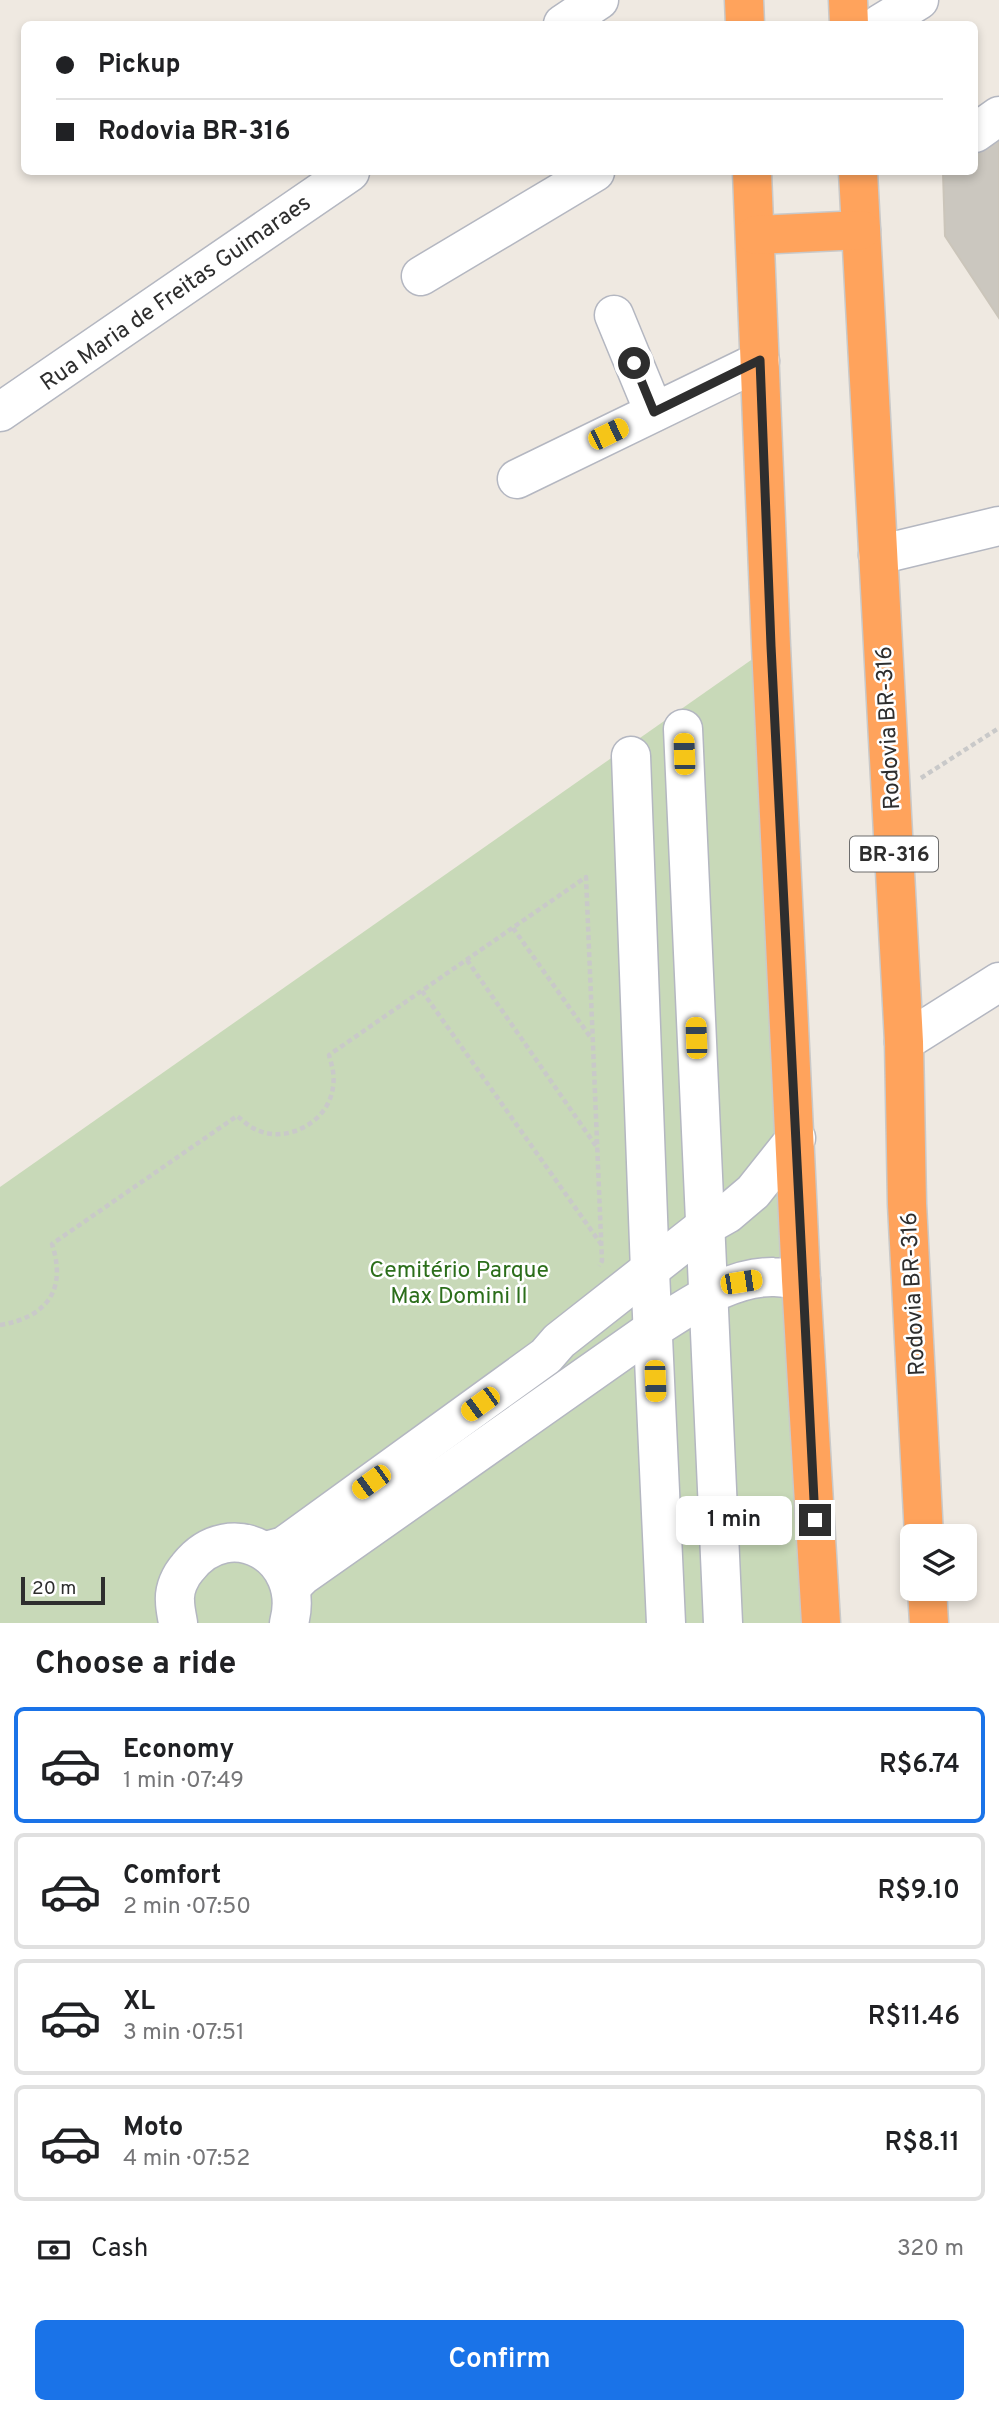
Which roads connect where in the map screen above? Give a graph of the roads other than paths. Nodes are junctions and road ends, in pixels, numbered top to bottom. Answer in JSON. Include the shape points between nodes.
{"nodes":[{"id":1,"x":599,"y":0,"type":"edge"},
{"id":2,"x":744,"y":0,"type":"edge"},
{"id":3,"x":848,"y":0,"type":"edge"},
{"id":4,"x":919,"y":0,"type":"edge"},
{"id":5,"x":568,"y":21,"type":"edge"},
{"id":6,"x":745,"y":21,"type":"edge"},
{"id":7,"x":849,"y":21,"type":"edge"},
{"id":8,"x":885,"y":21,"type":"edge"},
{"id":9,"x":999,"y":116,"type":"edge"},
{"id":10,"x":978,"y":131,"type":"edge"},
{"id":11,"x":346,"y":175,"type":"edge"},
{"id":12,"x":589,"y":175,"type":"edge"},
{"id":13,"x":752,"y":175,"type":"edge"},
{"id":14,"x":858,"y":175,"type":"edge"},
{"id":15,"x":861,"y":230,"type":"junction"},
{"id":16,"x":756,"y":235,"type":"junction"},
{"id":17,"x":421,"y":276,"type":"dead end"},
{"id":18,"x":614,"y":315,"type":"dead end"},
{"id":19,"x":760,"y":360,"type":"junction"},
{"id":20,"x":0,"y":412,"type":"edge"},
{"id":21,"x":654,"y":412,"type":"junction"},
{"id":22,"x":517,"y":479,"type":"dead end"},
{"id":23,"x":999,"y":526,"type":"edge"},
{"id":24,"x":878,"y":555,"type":"junction"},
{"id":25,"x":683,"y":729,"type":"dead end"},
{"id":26,"x":631,"y":756,"type":"dead end"},
{"id":27,"x":691,"y":929,"type":"junction"},
{"id":28,"x":637,"y":932,"type":"junction"},
{"id":29,"x":999,"y":982,"type":"edge"},
{"id":30,"x":904,"y":1042,"type":"junction"},
{"id":31,"x":796,"y":1138,"type":"junction"},
{"id":32,"x":704,"y":1227,"type":"junction"},
{"id":33,"x":649,"y":1271,"type":"junction"},
{"id":34,"x":801,"y":1280,"type":"junction"},
{"id":35,"x":709,"y":1294,"type":"junction"},
{"id":36,"x":653,"y":1329,"type":"junction"},
{"id":37,"x":924,"y":1524,"type":"edge"},
{"id":38,"x":266,"y":1551,"type":"junction"},
{"id":39,"x":928,"y":1601,"type":"edge"},
{"id":40,"x":290,"y":1605,"type":"edge"},
{"id":41,"x":666,"y":1618,"type":"edge"},
{"id":42,"x":723,"y":1619,"type":"edge"},
{"id":43,"x":178,"y":1623,"type":"edge"},
{"id":44,"x":821,"y":1623,"type":"edge"},
{"id":45,"x":929,"y":1623,"type":"edge"}],
"edges":[{"from":1,"to":5,"type":"street"},
{"from":2,"to":6,"type":"highway"},
{"from":3,"to":7,"type":"highway"},
{"from":4,"to":8,"type":"street"},
{"from":9,"to":10,"type":"street"},
{"from":11,"to":20,"type":"street","name":"Rua Maria de Freitas Guimaraes"},
{"from":12,"to":17,"type":"street"},
{"from":13,"to":16,"type":"highway"},
{"from":14,"to":15,"type":"highway","name":"Rodovia BR-316","number":"BR-316"},
{"from":15,"to":16,"type":"highway"},
{"from":15,"to":24,"type":"highway","name":"Rodovia BR-316","number":"BR-316"},
{"from":16,"to":19,"type":"highway"},
{"from":18,"to":21,"type":"street"},
{"from":19,"to":21,"type":"street"},
{"from":19,"to":31,"type":"highway"},
{"from":21,"to":22,"type":"street"},
{"from":23,"to":24,"type":"street"},
{"from":24,"to":30,"type":"highway","name":"Rodovia BR-316","number":"BR-316"},
{"from":25,"to":27,"type":"street"},
{"from":26,"to":28,"type":"street"},
{"from":27,"to":28,"type":"street"},
{"from":27,"to":32,"type":"street"},
{"from":28,"to":33,"type":"street"},
{"from":29,"to":30,"type":"street"},
{"from":30,"to":37,"type":"highway","name":"Rodovia BR-316","number":"BR-316","via":[[907,1204]]},
{"from":31,"to":32,"type":"street","via":[[753,1192]]},
{"from":31,"to":34,"type":"highway"},
{"from":32,"to":33,"type":"street"},
{"from":32,"to":35,"type":"street"},
{"from":33,"to":36,"type":"street"},
{"from":33,"to":38,"type":"street","via":[[545,1356],[284,1546]]},
{"from":34,"to":35,"type":"street","via":[[772,1277]]},
{"from":34,"to":44,"type":"highway"},
{"from":35,"to":36,"type":"street"},
{"from":35,"to":42,"type":"street"},
{"from":36,"to":40,"type":"street","via":[[302,1576]]},
{"from":36,"to":41,"type":"street"},
{"from":38,"to":40,"type":"street","via":[[282,1567]]},
{"from":38,"to":43,"type":"street","via":[[243,1543],[218,1545],[196,1556],[181,1575],[174,1599]]},
{"from":39,"to":45,"type":"highway"},
{"from":41,"to":42,"type":"street"}]}
